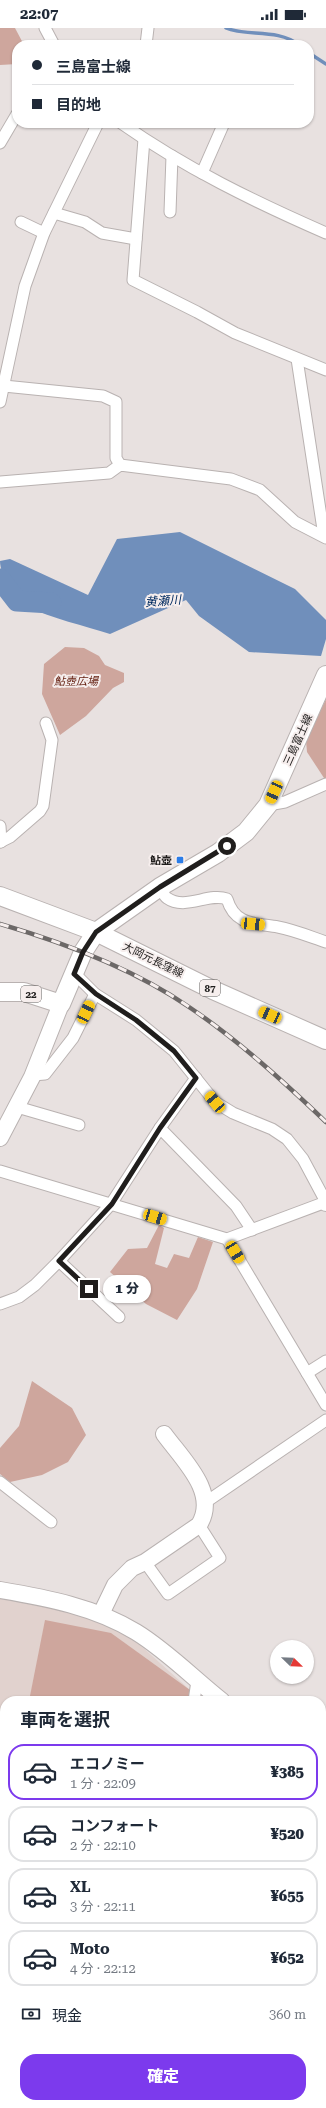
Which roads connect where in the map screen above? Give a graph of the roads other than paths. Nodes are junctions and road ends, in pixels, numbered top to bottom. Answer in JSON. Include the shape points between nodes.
{"nodes":[{"id":1,"x":45,"y":28,"type":"edge"},
{"id":2,"x":148,"y":28,"type":"edge"},
{"id":3,"x":51,"y":40,"type":"edge"},
{"id":4,"x":147,"y":40,"type":"edge"},
{"id":5,"x":12,"y":123,"type":"edge"},
{"id":6,"x":96,"y":128,"type":"edge"},
{"id":7,"x":128,"y":128,"type":"edge"},
{"id":8,"x":222,"y":128,"type":"edge"},
{"id":9,"x":144,"y":139,"type":"junction"},
{"id":10,"x":0,"y":143,"type":"edge"},
{"id":11,"x":172,"y":156,"type":"junction"},
{"id":12,"x":202,"y":173,"type":"junction"},
{"id":13,"x":170,"y":212,"type":"dead end"},
{"id":14,"x":54,"y":213,"type":"junction"},
{"id":15,"x":20,"y":222,"type":"dead end"},
{"id":16,"x":44,"y":233,"type":"junction"},
{"id":17,"x":326,"y":233,"type":"edge"},
{"id":18,"x":136,"y":239,"type":"junction"},
{"id":19,"x":297,"y":359,"type":"junction"},
{"id":20,"x":326,"y":370,"type":"edge"},
{"id":21,"x":4,"y":386,"type":"junction"},
{"id":22,"x":0,"y":402,"type":"edge"},
{"id":23,"x":120,"y":465,"type":"junction"},
{"id":24,"x":0,"y":482,"type":"edge"},
{"id":25,"x":325,"y":537,"type":"edge"},
{"id":26,"x":326,"y":675,"type":"edge"},
{"id":27,"x":46,"y":723,"type":"dead end"},
{"id":28,"x":326,"y":784,"type":"edge"},
{"id":29,"x":268,"y":805,"type":"junction"},
{"id":30,"x":0,"y":826,"type":"edge"},
{"id":31,"x":0,"y":842,"type":"edge"},
{"id":32,"x":160,"y":887,"type":"junction"},
{"id":33,"x":0,"y":896,"type":"edge"},
{"id":34,"x":96,"y":932,"type":"junction"},
{"id":35,"x":326,"y":942,"type":"edge"},
{"id":36,"x":74,"y":974,"type":"junction"},
{"id":37,"x":0,"y":992,"type":"edge"},
{"id":38,"x":96,"y":994,"type":"junction"},
{"id":39,"x":60,"y":1004,"type":"junction"},
{"id":40,"x":326,"y":1040,"type":"edge"},
{"id":41,"x":33,"y":1075,"type":"junction"},
{"id":42,"x":196,"y":1078,"type":"junction"},
{"id":43,"x":17,"y":1107,"type":"junction"},
{"id":44,"x":79,"y":1125,"type":"dead end"},
{"id":45,"x":160,"y":1128,"type":"junction"},
{"id":46,"x":0,"y":1138,"type":"edge"},
{"id":47,"x":0,"y":1170,"type":"edge"},
{"id":48,"x":326,"y":1202,"type":"edge"},
{"id":49,"x":112,"y":1204,"type":"junction"},
{"id":50,"x":252,"y":1230,"type":"junction"},
{"id":51,"x":227,"y":1239,"type":"junction"},
{"id":52,"x":59,"y":1261,"type":"junction"},
{"id":53,"x":0,"y":1304,"type":"edge"},
{"id":54,"x":119,"y":1317,"type":"dead end"},
{"id":55,"x":326,"y":1361,"type":"edge"},
{"id":56,"x":307,"y":1373,"type":"junction"},
{"id":57,"x":326,"y":1405,"type":"edge"},
{"id":58,"x":326,"y":1420,"type":"edge"},
{"id":59,"x":164,"y":1434,"type":"dead end"},
{"id":60,"x":0,"y":1482,"type":"edge"},
{"id":61,"x":206,"y":1502,"type":"junction"},
{"id":62,"x":51,"y":1522,"type":"dead end"},
{"id":63,"x":199,"y":1525,"type":"junction"},
{"id":64,"x":145,"y":1562,"type":"junction"},
{"id":65,"x":0,"y":1590,"type":"edge"},
{"id":66,"x":101,"y":1614,"type":"junction"},
{"id":67,"x":197,"y":1681,"type":"junction"},
{"id":68,"x":195,"y":1696,"type":"edge"},
{"id":69,"x":216,"y":1696,"type":"edge"},
{"id":70,"x":145,"y":2108,"type":"edge"},
{"id":71,"x":153,"y":2108,"type":"edge"}],
"edges":[{"from":1,"to":3,"type":"street"},
{"from":2,"to":4,"type":"street"},
{"from":5,"to":10,"type":"street"},
{"from":6,"to":14,"type":"street"},
{"from":7,"to":9,"type":"street"},
{"from":8,"to":12,"type":"street"},
{"from":9,"to":11,"type":"street"},
{"from":9,"to":18,"type":"street"},
{"from":11,"to":12,"type":"street"},
{"from":11,"to":13,"type":"street"},
{"from":12,"to":17,"type":"street","via":[[259,204]]},
{"from":14,"to":16,"type":"street"},
{"from":14,"to":18,"type":"street","via":[[85,222],[102,233]]},
{"from":15,"to":16,"type":"street"},
{"from":16,"to":21,"type":"street","via":[[25,286]]},
{"from":18,"to":19,"type":"street","via":[[133,280],[235,333]]},
{"from":19,"to":20,"type":"street"},
{"from":19,"to":25,"type":"street"},
{"from":21,"to":22,"type":"street"},
{"from":21,"to":23,"type":"street","via":[[103,396],[116,402],[116,458]]},
{"from":23,"to":24,"type":"street","via":[[109,473]]},
{"from":23,"to":25,"type":"street","via":[[232,479],[260,490],[296,522]]},
{"from":26,"to":29,"type":"main road","name":"三島富士線"},
{"from":27,"to":31,"type":"street","via":[[52,740],[43,806]]},
{"from":28,"to":29,"type":"street","via":[[284,802]]},
{"from":29,"to":32,"type":"main road","name":"三島富士線","via":[[246,832],[218,853]]},
{"from":30,"to":31,"type":"street"},
{"from":32,"to":34,"type":"main road","name":"三島富士線"},
{"from":32,"to":35,"type":"street","via":[[167,898],[179,902],[221,896],[227,899],[235,914],[253,924],[278,927]]},
{"from":33,"to":34,"type":"main road","name":"大岡元長窪線","number":"87"},
{"from":34,"to":36,"type":"main road","name":"三島富士線","via":[[83,952]]},
{"from":34,"to":40,"type":"main road","name":"大岡元長窪線","number":"87","via":[[213,990]]},
{"from":36,"to":38,"type":"street"},
{"from":36,"to":39,"type":"main road","name":"三島富士線"},
{"from":37,"to":39,"type":"main road","number":"22","via":[[24,992]]},
{"from":38,"to":41,"type":"street","via":[[73,1038],[58,1058],[44,1074]]},
{"from":38,"to":42,"type":"street","via":[[136,1020],[174,1051]]},
{"from":39,"to":41,"type":"street"},
{"from":41,"to":43,"type":"street"},
{"from":42,"to":45,"type":"street"},
{"from":42,"to":48,"type":"street","via":[[215,1102],[233,1113],[272,1129],[287,1139],[303,1159]]},
{"from":43,"to":44,"type":"street"},
{"from":43,"to":46,"type":"street"},
{"from":45,"to":49,"type":"street"},
{"from":45,"to":50,"type":"street","via":[[236,1206]]},
{"from":47,"to":49,"type":"street"},
{"from":48,"to":50,"type":"street"},
{"from":49,"to":51,"type":"street"},
{"from":49,"to":52,"type":"street"},
{"from":50,"to":51,"type":"street"},
{"from":51,"to":56,"type":"street"},
{"from":52,"to":53,"type":"street","via":[[19,1297]]},
{"from":52,"to":54,"type":"street"},
{"from":55,"to":56,"type":"street"},
{"from":56,"to":57,"type":"street"},
{"from":58,"to":61,"type":"street"},
{"from":59,"to":61,"type":"street","via":[[200,1483]]},
{"from":60,"to":62,"type":"street"},
{"from":61,"to":63,"type":"street","via":[[204,1517]]},
{"from":63,"to":64,"type":"street"},
{"from":63,"to":64,"type":"street","via":[[220,1558],[168,1594]]},
{"from":64,"to":66,"type":"street","via":[[132,1568],[115,1585]]},
{"from":65,"to":66,"type":"street","via":[[45,1598]]},
{"from":66,"to":67,"type":"street","via":[[151,1642]]},
{"from":67,"to":68,"type":"street"},
{"from":67,"to":69,"type":"street"},
{"from":70,"to":71,"type":"street"}]}
